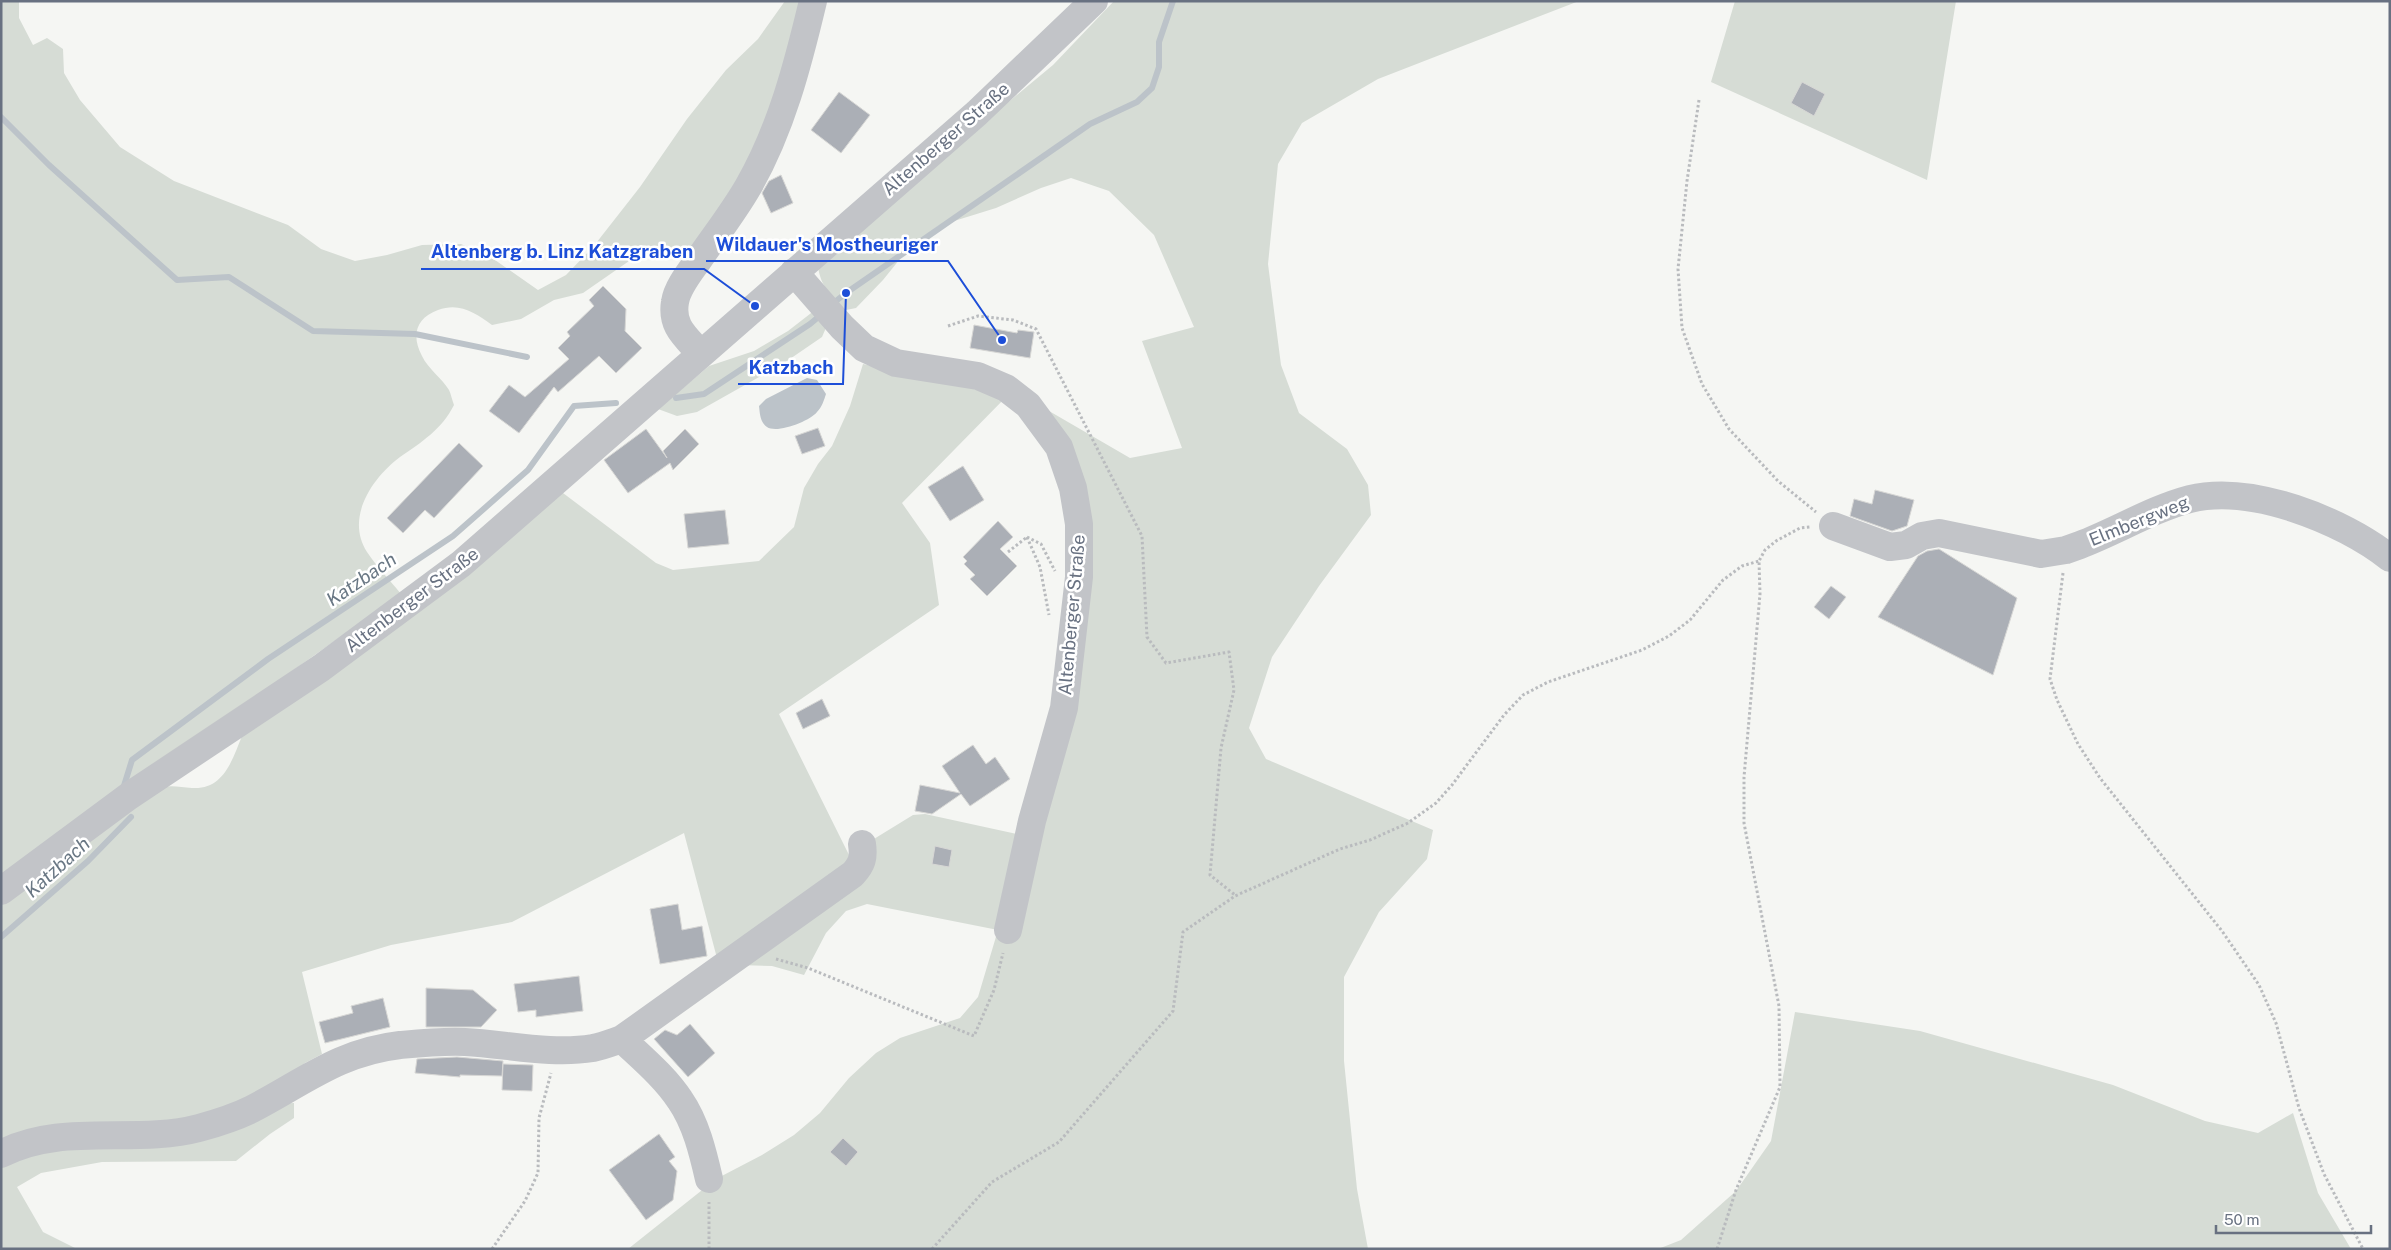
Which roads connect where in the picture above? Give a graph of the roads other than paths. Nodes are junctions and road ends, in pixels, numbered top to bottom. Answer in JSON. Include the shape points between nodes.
{"nodes":[{"id":1,"x":813,"y":1,"type":"edge"},
{"id":2,"x":1094,"y":1,"type":"edge"},
{"id":3,"x":794,"y":272,"type":"junction"},
{"id":4,"x":700,"y":353,"type":"junction"},
{"id":5,"x":1833,"y":526,"type":"road end"},
{"id":6,"x":2390,"y":558,"type":"edge"},
{"id":7,"x":862,"y":844,"type":"dead end"},
{"id":8,"x":1,"y":891,"type":"edge"},
{"id":9,"x":1008,"y":930,"type":"road end"},
{"id":10,"x":622,"y":1039,"type":"junction"},
{"id":11,"x":1,"y":1154,"type":"edge"},
{"id":12,"x":709,"y":1179,"type":"road end"}],
"edges":[{"from":1,"to":4,"type":"street","via":[[800,58],[768,146],[748,187],[675,299],[674,318]]},
{"from":2,"to":3,"type":"street","name":"Altenberger Straße","via":[[977,113]]},
{"from":3,"to":4,"type":"street","name":"Altenberger Straße"},
{"from":3,"to":9,"type":"street","name":"Altenberger Straße","via":[[864,348],[896,363],[978,376],[1006,388],[1028,405],[1059,447],[1073,488],[1080,524],[1079,577],[1064,708],[1032,822]]},
{"from":4,"to":8,"type":"street","name":"Altenberger Straße","via":[[461,564],[321,668],[137,790]]},
{"from":5,"to":6,"type":"street","name":"Elmbergweg","via":[[1890,547],[1939,533],[2041,554],[2066,550],[2190,499],[2252,498],[2290,506],[2328,521]]},
{"from":7,"to":10,"type":"street","via":[[864,856],[853,874]]},
{"from":10,"to":11,"type":"street","via":[[593,1048],[561,1049],[464,1042],[398,1045],[369,1051],[324,1067],[250,1110],[197,1128],[141,1136],[64,1138]]},
{"from":10,"to":12,"type":"street","via":[[681,1101],[701,1145]]}]}
